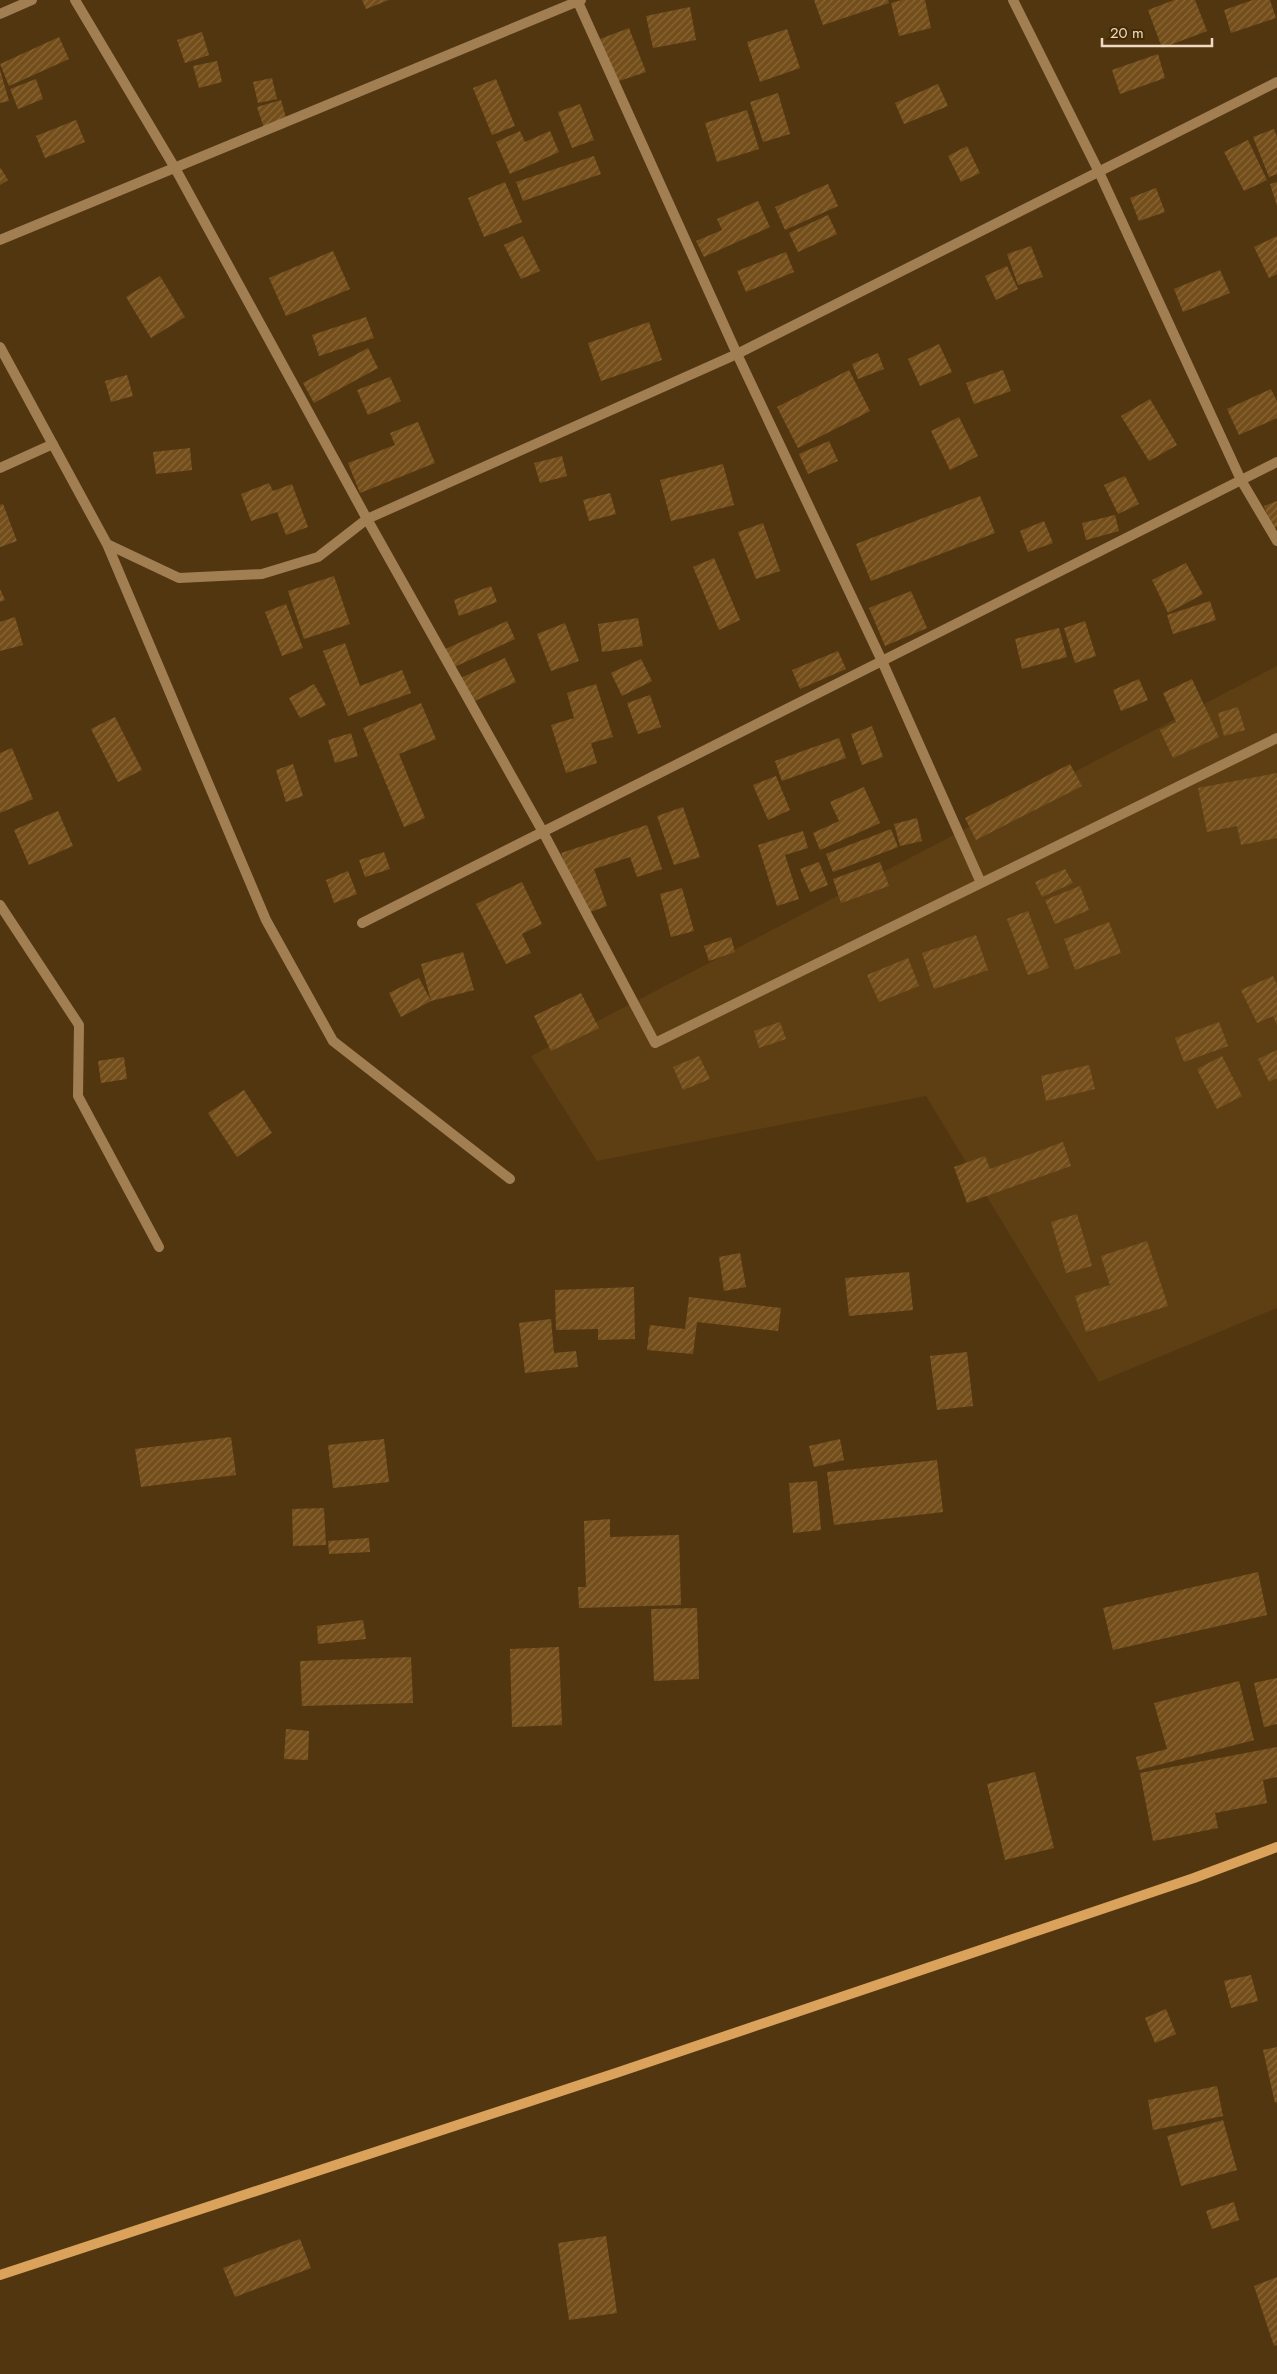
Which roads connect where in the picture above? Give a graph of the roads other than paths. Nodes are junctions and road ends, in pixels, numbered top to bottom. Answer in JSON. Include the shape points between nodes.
{"nodes":[{"id":1,"x":32,"y":0,"type":"edge"},
{"id":2,"x":76,"y":0,"type":"edge"},
{"id":3,"x":578,"y":0,"type":"edge"},
{"id":4,"x":1012,"y":0,"type":"edge"},
{"id":5,"x":0,"y":14,"type":"edge"},
{"id":6,"x":1277,"y":82,"type":"edge"},
{"id":7,"x":175,"y":168,"type":"junction"},
{"id":8,"x":1099,"y":172,"type":"junction"},
{"id":9,"x":0,"y":240,"type":"edge"},
{"id":10,"x":0,"y":348,"type":"edge"},
{"id":11,"x":737,"y":354,"type":"junction"},
{"id":12,"x":52,"y":444,"type":"junction"},
{"id":13,"x":1277,"y":462,"type":"edge"},
{"id":14,"x":0,"y":468,"type":"edge"},
{"id":15,"x":1241,"y":480,"type":"junction"},
{"id":16,"x":367,"y":520,"type":"junction"},
{"id":17,"x":1277,"y":541,"type":"edge"},
{"id":18,"x":107,"y":544,"type":"junction"},
{"id":19,"x":882,"y":661,"type":"junction"},
{"id":20,"x":1277,"y":738,"type":"edge"},
{"id":21,"x":543,"y":832,"type":"junction"},
{"id":22,"x":981,"y":883,"type":"junction"},
{"id":23,"x":0,"y":905,"type":"edge"},
{"id":24,"x":362,"y":923,"type":"dead end"},
{"id":25,"x":510,"y":1178,"type":"dead end"},
{"id":26,"x":158,"y":1247,"type":"dead end"},
{"id":27,"x":1277,"y":1847,"type":"edge"},
{"id":28,"x":0,"y":2275,"type":"edge"}],
"edges":[{"from":1,"to":5,"type":"street"},
{"from":2,"to":7,"type":"street"},
{"from":3,"to":7,"type":"street"},
{"from":3,"to":11,"type":"street"},
{"from":4,"to":8,"type":"street"},
{"from":6,"to":8,"type":"street"},
{"from":7,"to":9,"type":"street"},
{"from":7,"to":16,"type":"street"},
{"from":8,"to":11,"type":"street"},
{"from":8,"to":15,"type":"street"},
{"from":10,"to":12,"type":"street"},
{"from":11,"to":16,"type":"street"},
{"from":11,"to":19,"type":"street"},
{"from":12,"to":14,"type":"street"},
{"from":12,"to":18,"type":"street"},
{"from":13,"to":15,"type":"street"},
{"from":15,"to":17,"type":"street"},
{"from":15,"to":19,"type":"street"},
{"from":16,"to":18,"type":"street","via":[[318,557],[262,574],[179,578]]},
{"from":16,"to":21,"type":"street"},
{"from":18,"to":25,"type":"street","via":[[266,920],[334,1041]]},
{"from":19,"to":21,"type":"street"},
{"from":19,"to":22,"type":"street"},
{"from":20,"to":22,"type":"street"},
{"from":21,"to":22,"type":"street","via":[[654,1043]]},
{"from":21,"to":24,"type":"street"},
{"from":23,"to":26,"type":"street","via":[[80,1025],[78,1096]]},
{"from":27,"to":28,"type":"main road","via":[[1194,1878],[644,2063]]}]}
